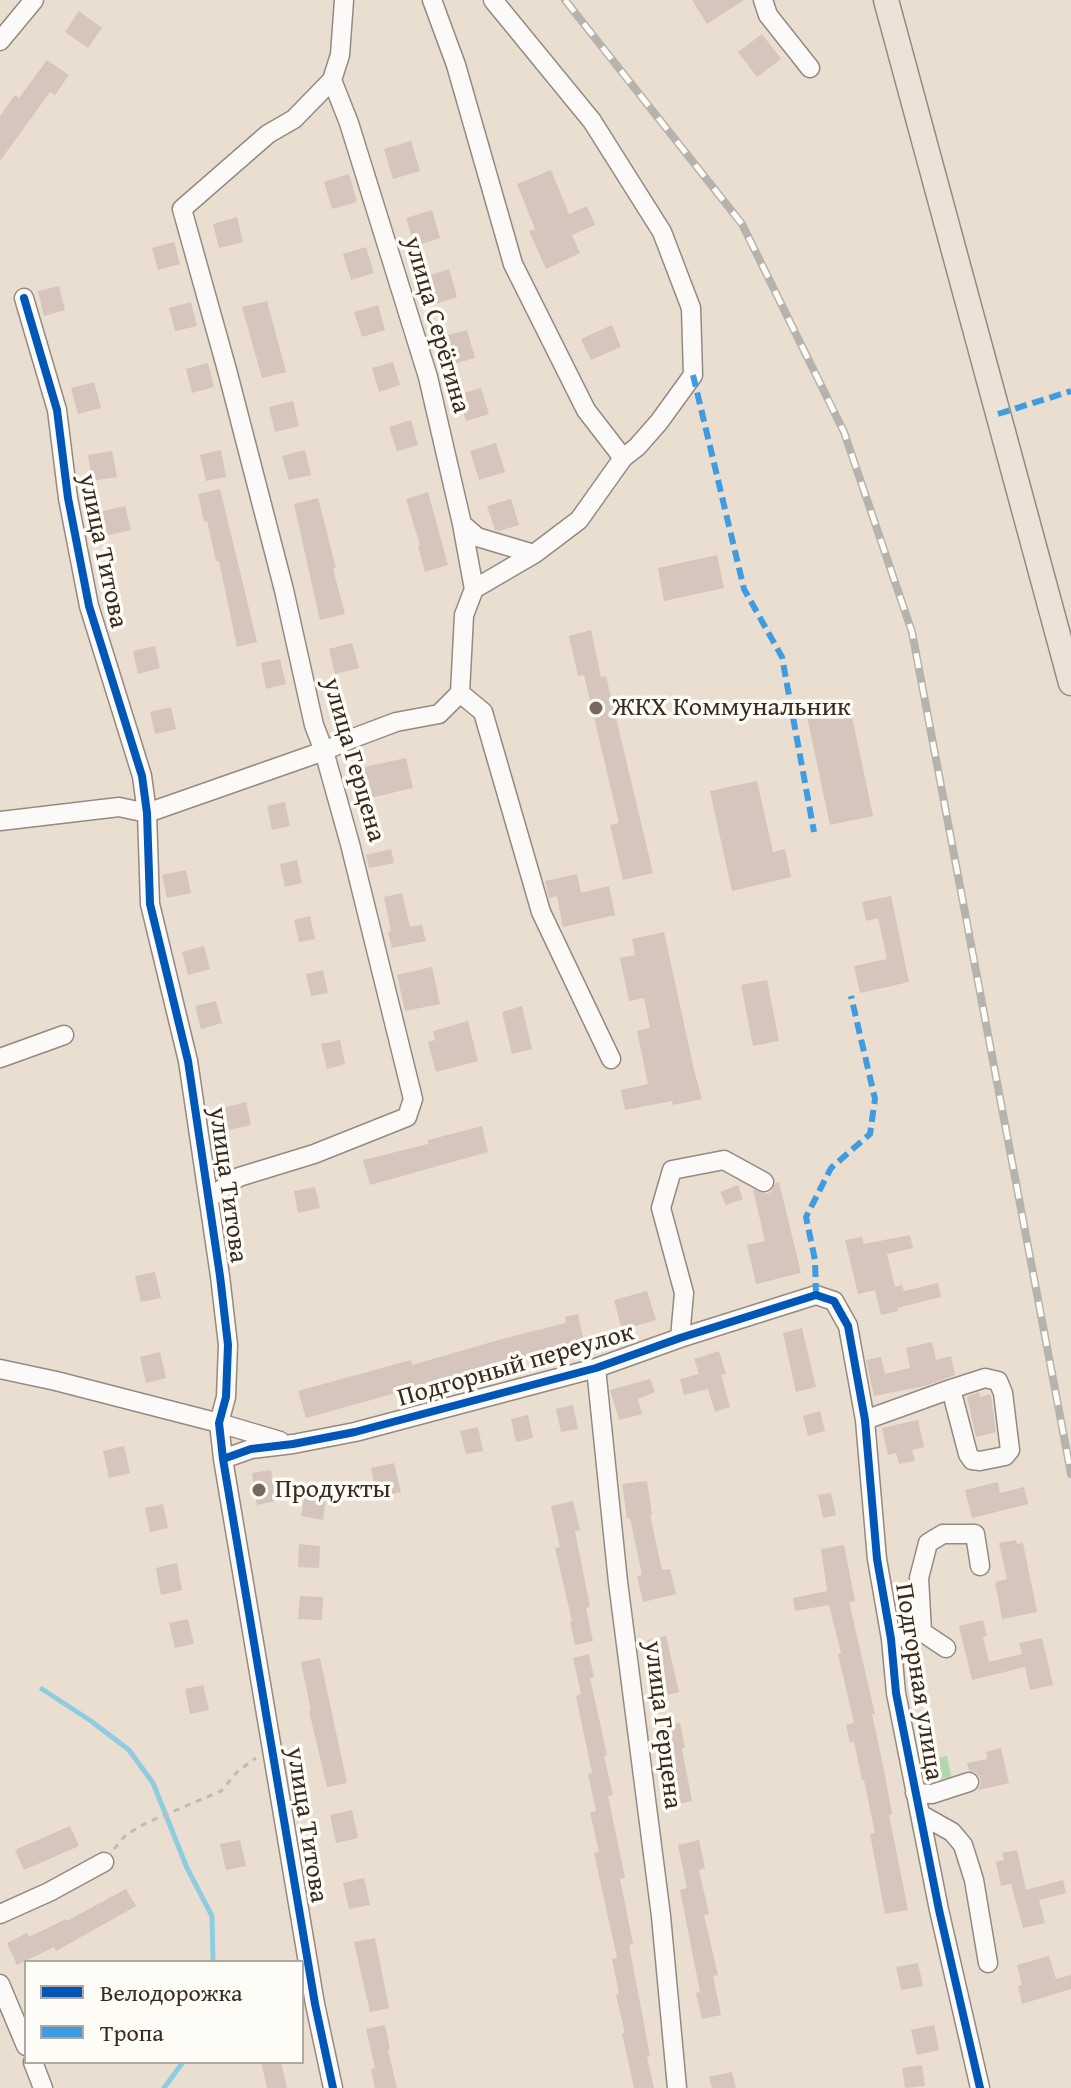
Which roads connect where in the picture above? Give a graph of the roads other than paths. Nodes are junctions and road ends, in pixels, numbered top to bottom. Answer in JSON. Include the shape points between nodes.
{"nodes":[{"id":1,"x":34,"y":0,"type":"edge"},
{"id":2,"x":344,"y":0,"type":"edge"},
{"id":3,"x":432,"y":0,"type":"edge"},
{"id":4,"x":493,"y":0,"type":"edge"},
{"id":5,"x":763,"y":0,"type":"edge"},
{"id":6,"x":886,"y":0,"type":"edge"},
{"id":7,"x":0,"y":41,"type":"edge"},
{"id":8,"x":810,"y":68,"type":"dead end"},
{"id":9,"x":332,"y":80,"type":"junction"},
{"id":10,"x":24,"y":298,"type":"dead end"},
{"id":11,"x":623,"y":458,"type":"junction"},
{"id":12,"x":462,"y":524,"type":"junction"},
{"id":13,"x":534,"y":554,"type":"junction"},
{"id":14,"x":474,"y":589,"type":"junction"},
{"id":15,"x":1071,"y":683,"type":"edge"},
{"id":16,"x":460,"y":693,"type":"junction"},
{"id":17,"x":324,"y":751,"type":"junction"},
{"id":18,"x":147,"y":813,"type":"junction"},
{"id":19,"x":0,"y":821,"type":"edge"},
{"id":20,"x":64,"y":1035,"type":"dead end"},
{"id":21,"x":0,"y":1058,"type":"edge"},
{"id":22,"x":611,"y":1059,"type":"dead end"},
{"id":23,"x":764,"y":1182,"type":"dead end"},
{"id":24,"x":209,"y":1198,"type":"junction"},
{"id":25,"x":816,"y":1295,"type":"joint"},
{"id":26,"x":680,"y":1338,"type":"junction"},
{"id":27,"x":596,"y":1368,"type":"junction"},
{"id":28,"x":0,"y":1369,"type":"edge"},
{"id":29,"x":951,"y":1389,"type":"junction"},
{"id":30,"x":865,"y":1420,"type":"junction"},
{"id":31,"x":219,"y":1423,"type":"junction"},
{"id":32,"x":293,"y":1444,"type":"junction"},
{"id":33,"x":223,"y":1459,"type":"junction"},
{"id":34,"x":980,"y":1566,"type":"dead end"},
{"id":35,"x":922,"y":1632,"type":"junction"},
{"id":36,"x":891,"y":1639,"type":"junction"},
{"id":37,"x":946,"y":1648,"type":"dead end"},
{"id":38,"x":969,"y":1782,"type":"dead end"},
{"id":39,"x":915,"y":1793,"type":"junction"},
{"id":40,"x":920,"y":1814,"type":"junction"},
{"id":41,"x":104,"y":1862,"type":"road end"},
{"id":42,"x":0,"y":1914,"type":"edge"},
{"id":43,"x":988,"y":1963,"type":"dead end"},
{"id":44,"x":0,"y":1984,"type":"edge"},
{"id":45,"x":24,"y":2041,"type":"edge"},
{"id":46,"x":34,"y":2064,"type":"edge"},
{"id":47,"x":43,"y":2088,"type":"edge"},
{"id":48,"x":333,"y":2088,"type":"edge"},
{"id":49,"x":677,"y":2088,"type":"edge"},
{"id":50,"x":980,"y":2088,"type":"edge"}],
"edges":[{"from":1,"to":7,"type":"street"},
{"from":2,"to":9,"type":"street","via":[[340,55]]},
{"from":3,"to":11,"type":"street","via":[[513,264],[586,410]]},
{"from":4,"to":11,"type":"street","via":[[592,121],[662,232],[691,308],[693,375],[659,422]]},
{"from":5,"to":8,"type":"street","via":[[768,15]]},
{"from":6,"to":15,"type":"main road"},
{"from":9,"to":12,"type":"street","name":"улица Серёгина","via":[[428,377]]},
{"from":9,"to":17,"type":"street","name":"улица Герцена","via":[[294,119],[268,134],[182,209]]},
{"from":10,"to":18,"type":"street","name":"улица Титова","via":[[57,410],[89,606],[140,765]]},
{"from":11,"to":13,"type":"street","via":[[579,520]]},
{"from":12,"to":13,"type":"street","via":[[477,537]]},
{"from":12,"to":14,"type":"street","name":"улица Серёгина"},
{"from":13,"to":14,"type":"street"},
{"from":14,"to":16,"type":"street","via":[[464,615]]},
{"from":16,"to":17,"type":"street","via":[[439,714],[396,722]]},
{"from":16,"to":22,"type":"street","via":[[483,712],[541,912]]},
{"from":17,"to":18,"type":"street"},
{"from":17,"to":24,"type":"street","name":"улица Герцена","via":[[413,1099],[407,1117],[239,1177]]},
{"from":18,"to":19,"type":"street","via":[[119,807]]},
{"from":18,"to":24,"type":"street","name":"улица Титова","via":[[150,904],[188,1061]]},
{"from":20,"to":21,"type":"street"},
{"from":23,"to":26,"type":"street","via":[[724,1160],[672,1170],[661,1208],[684,1293]]},
{"from":24,"to":31,"type":"street","name":"улица Титова","via":[[228,1345]]},
{"from":25,"to":26,"type":"street","name":"Подгорный переулок"},
{"from":25,"to":30,"type":"street","name":"Подгорная улица","via":[[834,1301],[848,1326]]},
{"from":26,"to":27,"type":"street","name":"Подгорный переулок"},
{"from":27,"to":32,"type":"street","name":"Подгорный переулок"},
{"from":27,"to":49,"type":"street","name":"улица Герцена"},
{"from":28,"to":31,"type":"street"},
{"from":29,"to":29,"type":"street","via":[[985,1378],[998,1381],[1010,1450],[1005,1456],[972,1460]]},
{"from":29,"to":30,"type":"street"},
{"from":30,"to":36,"type":"street","name":"Подгорная улица","via":[[877,1559]]},
{"from":31,"to":32,"type":"street"},
{"from":31,"to":33,"type":"street","name":"улица Титова"},
{"from":32,"to":33,"type":"street","name":"Подгорный переулок"},
{"from":33,"to":48,"type":"street","name":"улица Титова"},
{"from":34,"to":35,"type":"street","via":[[975,1534],[943,1534],[928,1543],[919,1578]]},
{"from":35,"to":36,"type":"street"},
{"from":35,"to":37,"type":"street"},
{"from":36,"to":39,"type":"street","name":"Подгорная улица"},
{"from":38,"to":39,"type":"street","via":[[932,1794]]},
{"from":39,"to":40,"type":"street","name":"Подгорная улица"},
{"from":40,"to":43,"type":"street","via":[[952,1832],[963,1845]]},
{"from":40,"to":50,"type":"street","name":"Подгорная улица"},
{"from":41,"to":42,"type":"street"},
{"from":44,"to":45,"type":"street"},
{"from":46,"to":47,"type":"street"}]}
